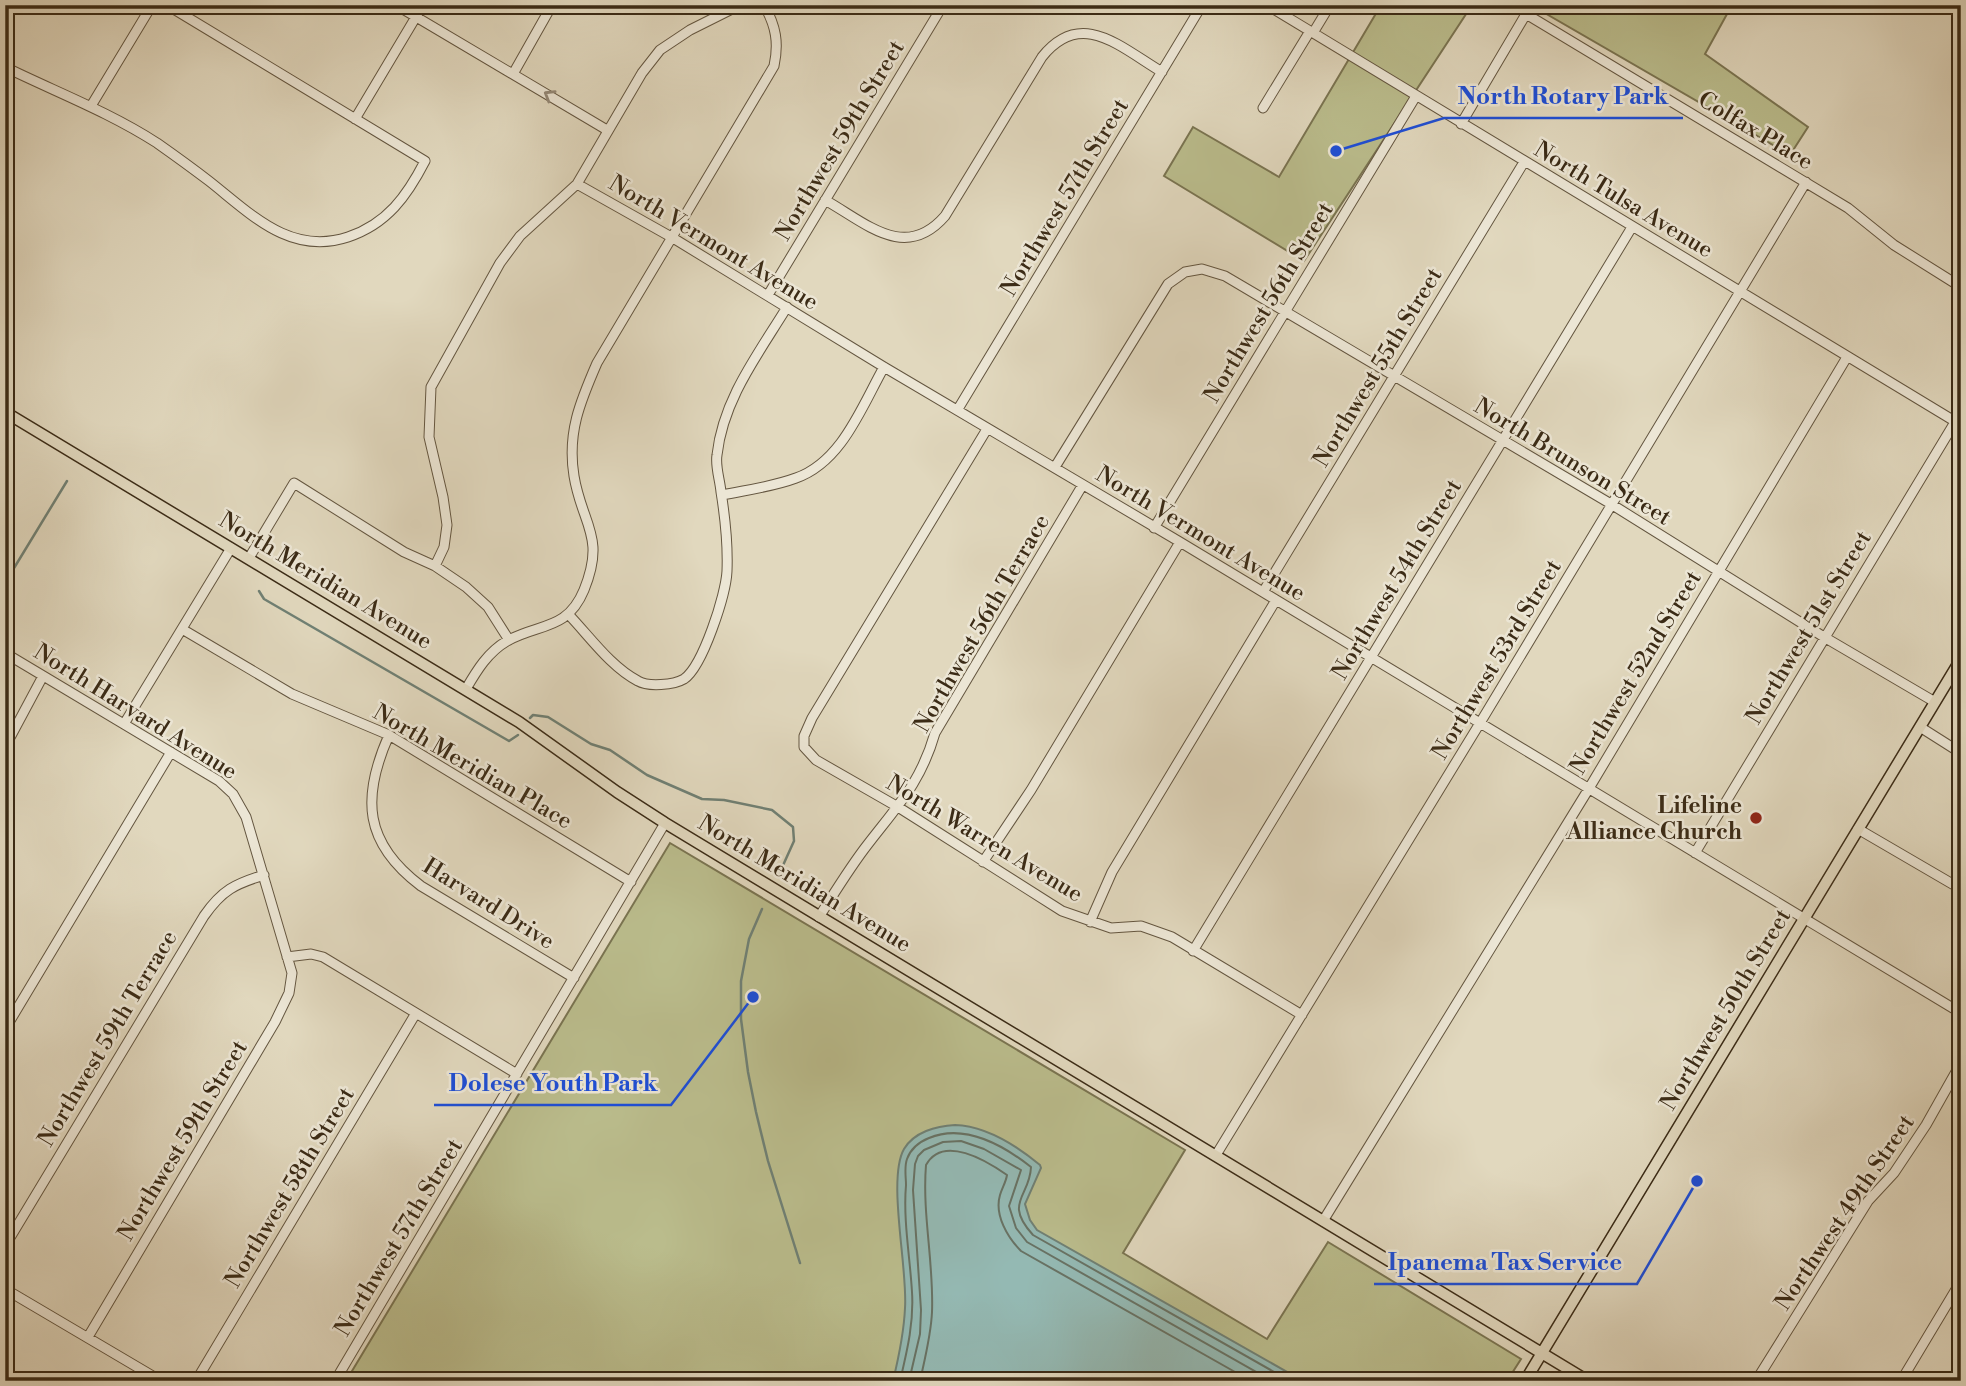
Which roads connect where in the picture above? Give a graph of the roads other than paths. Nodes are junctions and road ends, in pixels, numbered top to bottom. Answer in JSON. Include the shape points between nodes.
{"nodes":[{"id":1,"x":152,"y":5,"type":"edge"},
{"id":2,"x":166,"y":5,"type":"edge"},
{"id":3,"x":396,"y":5,"type":"edge"},
{"id":4,"x":423,"y":5,"type":"edge"},
{"id":5,"x":552,"y":5,"type":"edge"},
{"id":6,"x":740,"y":5,"type":"edge"},
{"id":7,"x":765,"y":5,"type":"edge"},
{"id":8,"x":943,"y":5,"type":"edge"},
{"id":9,"x":1202,"y":5,"type":"edge"},
{"id":10,"x":1267,"y":5,"type":"edge"},
{"id":11,"x":1330,"y":5,"type":"edge"},
{"id":12,"x":416,"y":17,"type":"junction"},
{"id":13,"x":1312,"y":32,"type":"junction"},
{"id":14,"x":5,"y":67,"type":"edge"},
{"id":15,"x":1162,"y":72,"type":"junction"},
{"id":16,"x":513,"y":74,"type":"junction"},
{"id":17,"x":1416,"y":96,"type":"junction"},
{"id":18,"x":91,"y":106,"type":"junction"},
{"id":19,"x":1263,"y":108,"type":"dead end"},
{"id":20,"x":355,"y":119,"type":"junction"},
{"id":21,"x":1461,"y":124,"type":"junction"},
{"id":22,"x":607,"y":130,"type":"junction"},
{"id":23,"x":1524,"y":162,"type":"junction"},
{"id":24,"x":1806,"y":182,"type":"junction"},
{"id":25,"x":577,"y":184,"type":"junction"},
{"id":26,"x":825,"y":200,"type":"junction"},
{"id":27,"x":1632,"y":227,"type":"junction"},
{"id":28,"x":673,"y":237,"type":"junction"},
{"id":29,"x":1961,"y":287,"type":"edge"},
{"id":30,"x":1739,"y":291,"type":"junction"},
{"id":31,"x":768,"y":295,"type":"junction"},
{"id":32,"x":787,"y":307,"type":"junction"},
{"id":33,"x":1285,"y":311,"type":"junction"},
{"id":34,"x":1847,"y":357,"type":"junction"},
{"id":35,"x":884,"y":367,"type":"junction"},
{"id":36,"x":1394,"y":376,"type":"junction"},
{"id":37,"x":958,"y":409,"type":"junction"},
{"id":38,"x":5,"y":412,"type":"edge"},
{"id":39,"x":1958,"y":423,"type":"edge"},
{"id":40,"x":987,"y":429,"type":"junction"},
{"id":41,"x":1502,"y":441,"type":"junction"},
{"id":42,"x":1055,"y":467,"type":"junction"},
{"id":43,"x":1082,"y":486,"type":"junction"},
{"id":44,"x":722,"y":495,"type":"junction"},
{"id":45,"x":1611,"y":505,"type":"junction"},
{"id":46,"x":1154,"y":528,"type":"junction"},
{"id":47,"x":1180,"y":542,"type":"junction"},
{"id":48,"x":231,"y":548,"type":"junction"},
{"id":49,"x":249,"y":558,"type":"junction"},
{"id":50,"x":435,"y":566,"type":"junction"},
{"id":51,"x":1717,"y":572,"type":"junction"},
{"id":52,"x":1263,"y":592,"type":"junction"},
{"id":53,"x":1276,"y":600,"type":"junction"},
{"id":54,"x":569,"y":615,"type":"junction"},
{"id":55,"x":182,"y":629,"type":"junction"},
{"id":56,"x":1824,"y":637,"type":"junction"},
{"id":57,"x":509,"y":640,"type":"junction"},
{"id":58,"x":5,"y":653,"type":"edge"},
{"id":59,"x":1370,"y":658,"type":"junction"},
{"id":60,"x":1961,"y":659,"type":"edge"},
{"id":61,"x":43,"y":676,"type":"junction"},
{"id":62,"x":466,"y":689,"type":"junction"},
{"id":63,"x":1935,"y":702,"type":"junction"},
{"id":64,"x":1480,"y":723,"type":"junction"},
{"id":65,"x":124,"y":724,"type":"junction"},
{"id":66,"x":1920,"y":727,"type":"junction"},
{"id":67,"x":389,"y":736,"type":"junction"},
{"id":68,"x":5,"y":747,"type":"edge"},
{"id":69,"x":171,"y":752,"type":"junction"},
{"id":70,"x":1961,"y":752,"type":"edge"},
{"id":71,"x":1588,"y":790,"type":"junction"},
{"id":72,"x":898,"y":807,"type":"junction"},
{"id":73,"x":665,"y":823,"type":"junction"},
{"id":74,"x":1858,"y":829,"type":"junction"},
{"id":75,"x":1695,"y":853,"type":"junction"},
{"id":76,"x":983,"y":862,"type":"junction"},
{"id":77,"x":264,"y":875,"type":"junction"},
{"id":78,"x":631,"y":882,"type":"junction"},
{"id":79,"x":1961,"y":888,"type":"edge"},
{"id":80,"x":818,"y":916,"type":"junction"},
{"id":81,"x":1804,"y":919,"type":"junction"},
{"id":82,"x":1090,"y":922,"type":"junction"},
{"id":83,"x":1193,"y":951,"type":"junction"},
{"id":84,"x":287,"y":957,"type":"junction"},
{"id":85,"x":573,"y":978,"type":"junction"},
{"id":86,"x":416,"y":1013,"type":"junction"},
{"id":87,"x":1961,"y":1013,"type":"edge"},
{"id":88,"x":1302,"y":1015,"type":"junction"},
{"id":89,"x":5,"y":1029,"type":"edge"},
{"id":90,"x":1961,"y":1063,"type":"edge"},
{"id":91,"x":517,"y":1074,"type":"junction"},
{"id":92,"x":1216,"y":1155,"type":"junction"},
{"id":93,"x":1322,"y":1221,"type":"junction"},
{"id":94,"x":5,"y":1246,"type":"edge"},
{"id":95,"x":1961,"y":1280,"type":"edge"},
{"id":96,"x":5,"y":1289,"type":"edge"},
{"id":97,"x":88,"y":1337,"type":"junction"},
{"id":98,"x":1542,"y":1353,"type":"junction"},
{"id":99,"x":162,"y":1381,"type":"edge"},
{"id":100,"x":196,"y":1381,"type":"edge"},
{"id":101,"x":335,"y":1381,"type":"edge"},
{"id":102,"x":1525,"y":1381,"type":"edge"},
{"id":103,"x":1588,"y":1381,"type":"edge"},
{"id":104,"x":1756,"y":1381,"type":"edge"},
{"id":105,"x":1901,"y":1381,"type":"edge"}],
"edges":[{"from":1,"to":18,"type":"street"},
{"from":2,"to":20,"type":"street"},
{"from":3,"to":12,"type":"street"},
{"from":4,"to":12,"type":"street"},
{"from":5,"to":16,"type":"street"},
{"from":6,"to":22,"type":"street","via":[[660,50]]},
{"from":7,"to":28,"type":"street","via":[[776,33],[774,66]]},
{"from":8,"to":26,"type":"street","name":"Northwest 59th Street"},
{"from":9,"to":15,"type":"street","name":"Northwest 57th Street"},
{"from":10,"to":13,"type":"street","name":"North Tulsa Avenue"},
{"from":11,"to":13,"type":"street"},
{"from":12,"to":16,"type":"street"},
{"from":12,"to":20,"type":"street"},
{"from":13,"to":17,"type":"street","name":"North Tulsa Avenue"},
{"from":13,"to":19,"type":"street"},
{"from":14,"to":18,"type":"street"},
{"from":15,"to":26,"type":"street","via":[[1102,36],[1068,34],[1054,41],[1042,57],[934,229],[904,239],[887,235]]},
{"from":15,"to":37,"type":"street","name":"Northwest 57th Street"},
{"from":22,"to":16,"type":"street","one_way":true},
{"from":17,"to":21,"type":"street","name":"North Tulsa Avenue"},
{"from":17,"to":33,"type":"street","name":"Northwest 56th Street"},
{"from":18,"to":20,"type":"street","via":[[156,143],[252,216],[288,237],[320,243],[363,232],[383,220],[401,201],[425,161]]},
{"from":21,"to":23,"type":"street","name":"North Tulsa Avenue"},
{"from":21,"to":24,"type":"street","name":"Colfax Place","via":[[1527,14]]},
{"from":22,"to":25,"type":"street"},
{"from":23,"to":27,"type":"street","name":"North Tulsa Avenue"},
{"from":23,"to":36,"type":"street","name":"Northwest 55th Street"},
{"from":24,"to":29,"type":"street","name":"Colfax Place"},
{"from":24,"to":30,"type":"street","name":"Northwest 53rd Street"},
{"from":25,"to":28,"type":"street","name":"North Vermont Avenue"},
{"from":25,"to":50,"type":"street","via":[[520,236],[500,263],[431,387],[429,437],[447,526]]},
{"from":26,"to":31,"type":"street","name":"Northwest 59th Street"},
{"from":27,"to":30,"type":"street","name":"North Tulsa Avenue"},
{"from":27,"to":41,"type":"street","name":"Northwest 54th Street"},
{"from":28,"to":31,"type":"street","name":"North Vermont Avenue"},
{"from":28,"to":54,"type":"street","via":[[597,363],[576,410],[574,477],[593,537],[592,568]]},
{"from":30,"to":34,"type":"street","name":"North Tulsa Avenue"},
{"from":30,"to":45,"type":"street","name":"Northwest 53rd Street"},
{"from":31,"to":32,"type":"street","name":"North Vermont Avenue"},
{"from":32,"to":35,"type":"street","name":"North Vermont Avenue"},
{"from":32,"to":44,"type":"street","via":[[734,394],[716,458]]},
{"from":33,"to":36,"type":"street","name":"North Brunson Street"},
{"from":33,"to":42,"type":"street","name":"North Brunson Street","via":[[1226,276],[1202,269],[1185,272],[1168,284],[1152,306]]},
{"from":33,"to":46,"type":"street","name":"Northwest 56th Street"},
{"from":34,"to":39,"type":"street","name":"North Tulsa Avenue"},
{"from":34,"to":51,"type":"street","name":"Northwest 52nd Street"},
{"from":35,"to":37,"type":"street","name":"North Vermont Avenue"},
{"from":35,"to":44,"type":"street","via":[[840,445],[827,459],[797,478]]},
{"from":36,"to":41,"type":"street","name":"North Brunson Street"},
{"from":36,"to":52,"type":"street","name":"Northwest 55th Street"},
{"from":37,"to":40,"type":"street","name":"North Vermont Avenue"},
{"from":38,"to":48,"type":"main road","name":"North Meridian Avenue"},
{"from":39,"to":56,"type":"street","name":"Northwest 51st Street"},
{"from":40,"to":42,"type":"street","name":"North Vermont Avenue"},
{"from":40,"to":72,"type":"street","name":"North Warren Avenue","via":[[803,736],[804,747],[816,760]]},
{"from":41,"to":45,"type":"street","name":"North Brunson Street"},
{"from":41,"to":59,"type":"street","name":"Northwest 54th Street"},
{"from":42,"to":43,"type":"street","name":"North Vermont Avenue"},
{"from":43,"to":46,"type":"street","name":"North Vermont Avenue"},
{"from":43,"to":72,"type":"street","name":"Northwest 56th Terrace","via":[[953,701],[914,785]]},
{"from":44,"to":54,"type":"street","via":[[727,572],[723,598],[699,659],[685,679],[660,685],[640,683]]},
{"from":45,"to":51,"type":"street","name":"North Brunson Street"},
{"from":45,"to":64,"type":"street","name":"Northwest 53rd Street"},
{"from":46,"to":47,"type":"street","name":"North Vermont Avenue"},
{"from":47,"to":52,"type":"street","name":"North Vermont Avenue"},
{"from":47,"to":76,"type":"street"},
{"from":48,"to":49,"type":"main road","name":"North Meridian Avenue"},
{"from":48,"to":55,"type":"street"},
{"from":49,"to":50,"type":"street","via":[[294,483],[404,552]]},
{"from":49,"to":62,"type":"main road","name":"North Meridian Avenue"},
{"from":50,"to":57,"type":"street","via":[[488,607]]},
{"from":51,"to":56,"type":"street","name":"North Brunson Street"},
{"from":51,"to":71,"type":"street","name":"Northwest 52nd Street"},
{"from":52,"to":53,"type":"street","name":"North Vermont Avenue"},
{"from":53,"to":59,"type":"street","name":"North Vermont Avenue"},
{"from":53,"to":82,"type":"street","via":[[1112,872]]},
{"from":54,"to":57,"type":"street"},
{"from":55,"to":65,"type":"street"},
{"from":55,"to":67,"type":"street","name":"North Meridian Place","via":[[292,694]]},
{"from":56,"to":63,"type":"street","name":"North Brunson Street"},
{"from":56,"to":75,"type":"street","name":"Northwest 51st Street"},
{"from":57,"to":62,"type":"street","via":[[476,670]]},
{"from":58,"to":61,"type":"street","name":"North Harvard Avenue"},
{"from":59,"to":64,"type":"street","name":"North Vermont Avenue"},
{"from":59,"to":83,"type":"street","name":"Northwest 54th Street"},
{"from":60,"to":63,"type":"main road","name":"Northwest 50th Street"},
{"from":61,"to":65,"type":"street","name":"North Harvard Avenue"},
{"from":61,"to":68,"type":"street"},
{"from":62,"to":73,"type":"main road","name":"North Meridian Avenue"},
{"from":63,"to":66,"type":"main road","name":"Northwest 50th Street"},
{"from":64,"to":71,"type":"street","name":"North Vermont Avenue"},
{"from":64,"to":88,"type":"street","name":"Northwest 53rd Street"},
{"from":65,"to":69,"type":"street","name":"North Harvard Avenue"},
{"from":66,"to":70,"type":"street"},
{"from":66,"to":74,"type":"main road","name":"Northwest 50th Street"},
{"from":67,"to":78,"type":"street","name":"North Meridian Place"},
{"from":67,"to":85,"type":"street","name":"Harvard Drive","via":[[370,795],[381,842],[400,870]]},
{"from":69,"to":77,"type":"street","name":"North Harvard Avenue","via":[[233,794],[243,808]]},
{"from":69,"to":89,"type":"street"},
{"from":71,"to":75,"type":"street","name":"North Vermont Avenue"},
{"from":71,"to":93,"type":"street","name":"Northwest 52nd Street"},
{"from":72,"to":76,"type":"street","name":"North Warren Avenue"},
{"from":72,"to":80,"type":"street","name":"Northwest 56th Terrace"},
{"from":73,"to":78,"type":"street","name":"Northwest 57th Street"},
{"from":73,"to":80,"type":"main road","name":"North Meridian Avenue"},
{"from":74,"to":79,"type":"street"},
{"from":74,"to":81,"type":"main road","name":"Northwest 50th Street"},
{"from":75,"to":81,"type":"street","name":"North Vermont Avenue"},
{"from":76,"to":82,"type":"street","name":"North Warren Avenue","via":[[1062,911]]},
{"from":77,"to":84,"type":"street","name":"North Harvard Avenue"},
{"from":77,"to":94,"type":"street","name":"Northwest 59th Terrace","via":[[236,884],[216,899],[204,916]]},
{"from":78,"to":85,"type":"street","name":"Northwest 57th Street"},
{"from":80,"to":92,"type":"main road","name":"North Meridian Avenue"},
{"from":81,"to":87,"type":"street"},
{"from":81,"to":98,"type":"main road","name":"Northwest 50th Street"},
{"from":82,"to":83,"type":"street","name":"North Warren Avenue","via":[[1111,928],[1141,926],[1172,937]]},
{"from":83,"to":88,"type":"street","name":"North Warren Avenue"},
{"from":84,"to":86,"type":"street","via":[[323,957]]},
{"from":84,"to":97,"type":"street","name":"Northwest 59th Street","via":[[292,973],[289,993],[275,1022]]},
{"from":85,"to":91,"type":"street","name":"Northwest 57th Street"},
{"from":86,"to":91,"type":"street"},
{"from":86,"to":100,"type":"street","name":"Northwest 58th Street"},
{"from":88,"to":92,"type":"street","name":"Northwest 53rd Street"},
{"from":90,"to":104,"type":"street","name":"Northwest 49th Street","via":[[1926,1125],[1894,1173],[1868,1201]]},
{"from":91,"to":101,"type":"street","name":"Northwest 57th Street"},
{"from":92,"to":93,"type":"main road","name":"North Meridian Avenue"},
{"from":93,"to":98,"type":"main road","name":"North Meridian Avenue"},
{"from":95,"to":105,"type":"street"},
{"from":96,"to":97,"type":"street"},
{"from":97,"to":99,"type":"street"},
{"from":98,"to":102,"type":"main road","name":"Northwest 50th Street"},
{"from":98,"to":103,"type":"main road","name":"North Meridian Avenue"}]}
